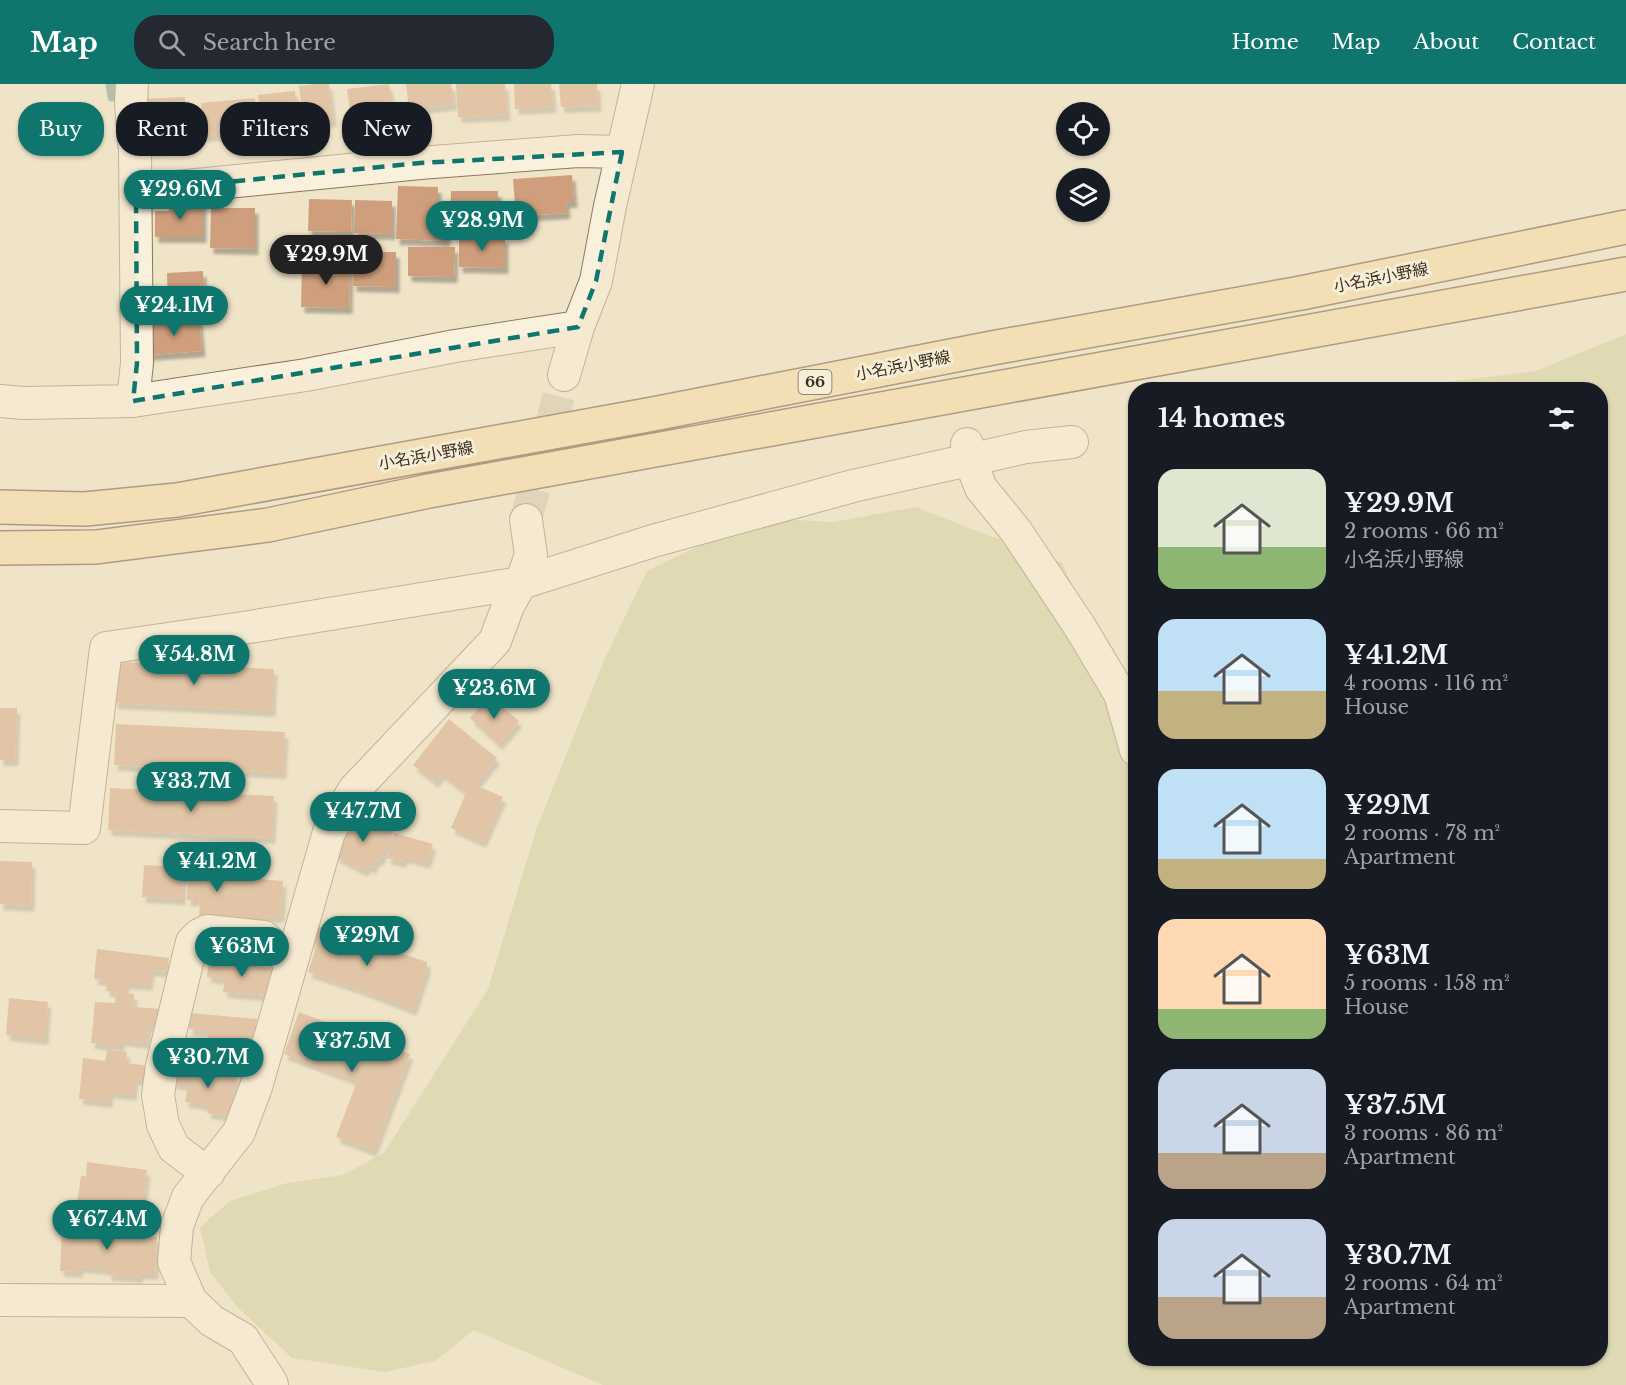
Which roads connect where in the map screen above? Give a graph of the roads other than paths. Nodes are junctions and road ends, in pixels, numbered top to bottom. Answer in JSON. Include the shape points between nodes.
{"nodes":[{"id":1,"x":132,"y":84,"type":"edge"},
{"id":2,"x":638,"y":84,"type":"edge"},
{"id":3,"x":622,"y":152,"type":"junction"},
{"id":4,"x":136,"y":191,"type":"junction"},
{"id":5,"x":1626,"y":227,"type":"edge"},
{"id":6,"x":1626,"y":274,"type":"edge"},
{"id":7,"x":578,"y":327,"type":"junction"},
{"id":8,"x":564,"y":375,"type":"tunnel mouth"},
{"id":9,"x":0,"y":401,"type":"edge"},
{"id":10,"x":133,"y":402,"type":"junction"},
{"id":11,"x":1072,"y":442,"type":"dead end"},
{"id":12,"x":968,"y":452,"type":"junction"},
{"id":13,"x":0,"y":507,"type":"edge"},
{"id":14,"x":526,"y":520,"type":"tunnel mouth"},
{"id":15,"x":0,"y":548,"type":"edge"},
{"id":16,"x":521,"y":583,"type":"junction"},
{"id":17,"x":1128,"y":722,"type":"edge"},
{"id":18,"x":0,"y":826,"type":"edge"},
{"id":19,"x":292,"y":962,"type":"junction"},
{"id":20,"x":209,"y":1172,"type":"junction"},
{"id":21,"x":0,"y":1300,"type":"edge"},
{"id":22,"x":191,"y":1301,"type":"junction"},
{"id":23,"x":272,"y":1385,"type":"edge"}],
"edges":[{"from":1,"to":4,"type":"street"},
{"from":2,"to":3,"type":"street"},
{"from":3,"to":4,"type":"street","via":[[578,151]]},
{"from":3,"to":7,"type":"street","via":[[596,281]]},
{"from":4,"to":10,"type":"street","via":[[137,363]]},
{"from":5,"to":13,"type":"main road","name":"小名浜小野線","number":"66","via":[[1301,293],[177,500],[85,509]]},
{"from":6,"to":15,"type":"main road","number":"66","via":[[429,490],[268,525],[96,547]]},
{"from":7,"to":8,"type":"street"},
{"from":7,"to":10,"type":"street"},
{"from":9,"to":10,"type":"street"},
{"from":11,"to":12,"type":"street"},
{"from":12,"to":16,"type":"street","via":[[653,541]]},
{"from":12,"to":17,"type":"street","via":[[981,488],[1029,550],[1120,694]]},
{"from":14,"to":16,"type":"street","via":[[531,555]]},
{"from":16,"to":18,"type":"street","via":[[106,648],[84,828]]},
{"from":16,"to":19,"type":"street","via":[[495,642],[349,798],[329,832]]},
{"from":19,"to":20,"type":"street","via":[[239,1132]]},
{"from":19,"to":20,"type":"street","via":[[264,937],[207,931],[192,942],[158,1095],[174,1148]]},
{"from":20,"to":22,"type":"street","via":[[188,1197],[177,1226],[174,1262]]},
{"from":21,"to":22,"type":"street"},
{"from":22,"to":23,"type":"street","via":[[212,1321],[243,1339]]}]}
